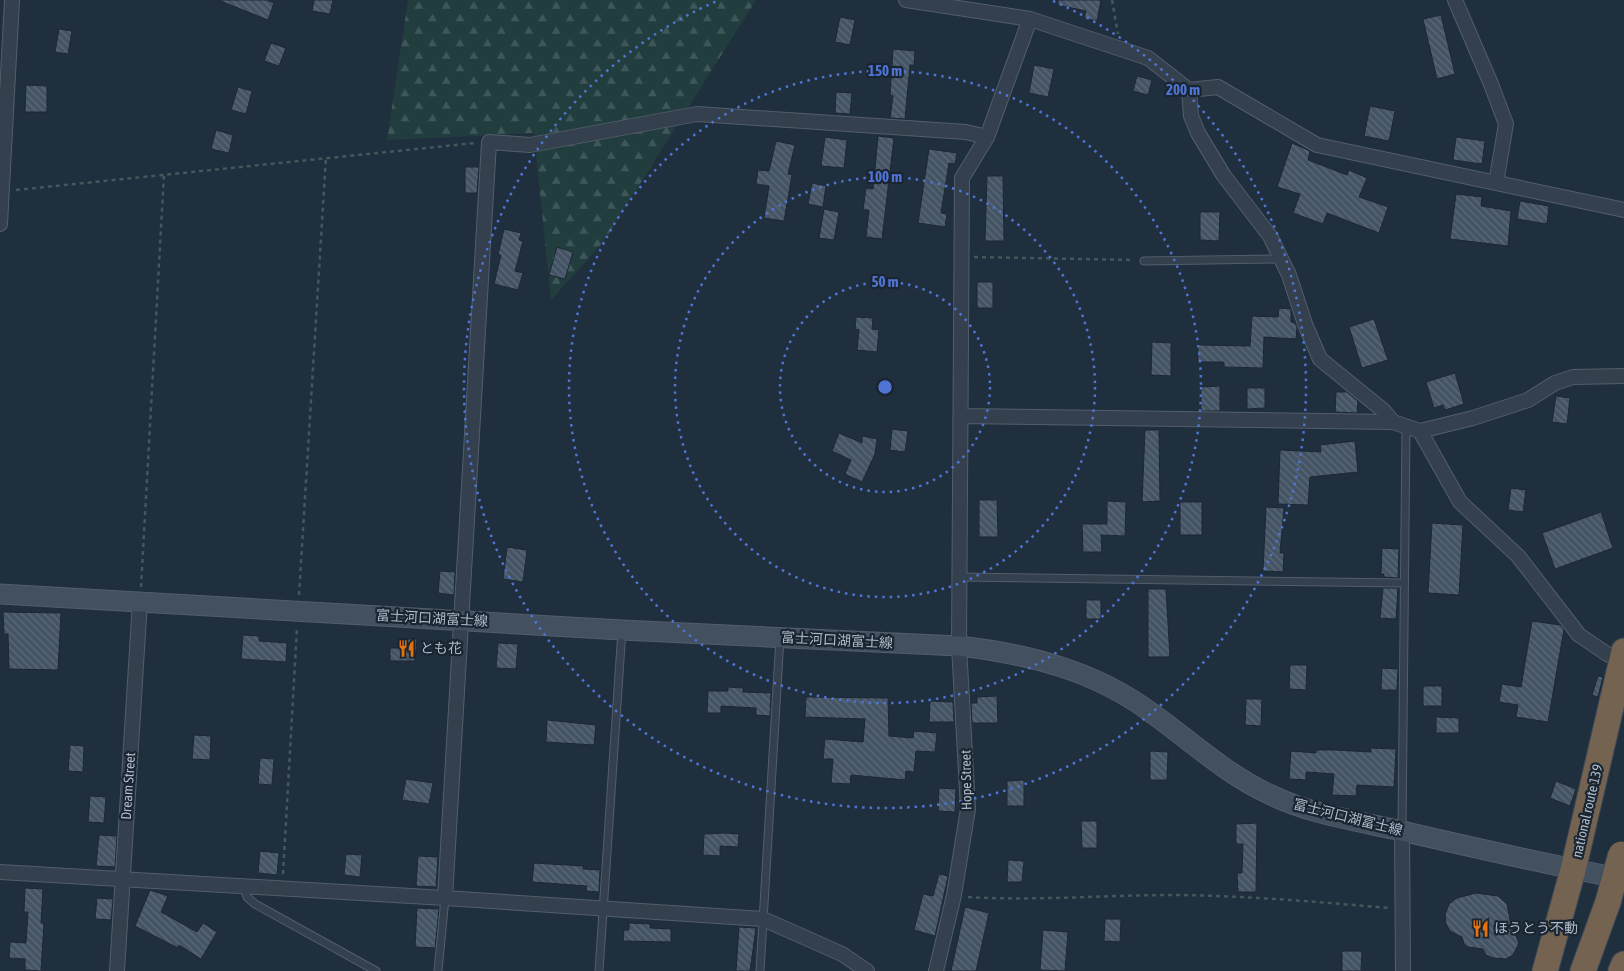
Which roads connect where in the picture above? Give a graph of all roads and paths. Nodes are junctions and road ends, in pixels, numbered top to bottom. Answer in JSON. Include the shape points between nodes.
{"nodes":[{"id":1,"x":12,"y":0,"type":"edge"},
{"id":2,"x":906,"y":0,"type":"edge"},
{"id":3,"x":1112,"y":0,"type":"edge"},
{"id":4,"x":1455,"y":0,"type":"edge"},
{"id":5,"x":1030,"y":19,"type":"junction"},
{"id":6,"x":1122,"y":51,"type":"junction"},
{"id":7,"x":1189,"y":90,"type":"junction"},
{"id":8,"x":987,"y":136,"type":"junction"},
{"id":9,"x":489,"y":142,"type":"junction"},
{"id":10,"x":326,"y":157,"type":"junction"},
{"id":11,"x":164,"y":174,"type":"junction"},
{"id":12,"x":1496,"y":182,"type":"junction"},
{"id":13,"x":2,"y":192,"type":"junction"},
{"id":14,"x":1624,"y":210,"type":"edge"},
{"id":15,"x":0,"y":224,"type":"edge"},
{"id":16,"x":963,"y":257,"type":"junction"},
{"id":17,"x":1280,"y":259,"type":"junction"},
{"id":18,"x":1144,"y":261,"type":"joint"},
{"id":19,"x":1624,"y":376,"type":"edge"},
{"id":20,"x":961,"y":416,"type":"junction"},
{"id":21,"x":1400,"y":424,"type":"junction"},
{"id":22,"x":1420,"y":431,"type":"junction"},
{"id":23,"x":959,"y":577,"type":"junction"},
{"id":24,"x":1402,"y":583,"type":"junction"},
{"id":25,"x":0,"y":594,"type":"edge"},
{"id":26,"x":140,"y":601,"type":"junction"},
{"id":27,"x":298,"y":610,"type":"junction"},
{"id":28,"x":461,"y":619,"type":"junction"},
{"id":29,"x":622,"y":630,"type":"junction"},
{"id":30,"x":780,"y":637,"type":"junction"},
{"id":31,"x":959,"y":646,"type":"junction"},
{"id":32,"x":1623,"y":655,"type":"edge"},
{"id":33,"x":1402,"y":831,"type":"junction"},
{"id":34,"x":1623,"y":848,"type":"edge"},
{"id":35,"x":1573,"y":870,"type":"junction"},
{"id":36,"x":0,"y":872,"type":"edge"},
{"id":37,"x":1624,"y":879,"type":"edge"},
{"id":38,"x":122,"y":880,"type":"junction"},
{"id":39,"x":244,"y":887,"type":"junction"},
{"id":40,"x":282,"y":890,"type":"junction"},
{"id":41,"x":954,"y":895,"type":"junction"},
{"id":42,"x":445,"y":898,"type":"junction"},
{"id":43,"x":603,"y":908,"type":"junction"},
{"id":44,"x":1403,"y":909,"type":"junction"},
{"id":45,"x":763,"y":919,"type":"junction"},
{"id":46,"x":1624,"y":964,"type":"edge"},
{"id":47,"x":117,"y":971,"type":"edge"},
{"id":48,"x":376,"y":971,"type":"edge"},
{"id":49,"x":438,"y":971,"type":"edge"},
{"id":50,"x":599,"y":971,"type":"edge"},
{"id":51,"x":760,"y":971,"type":"edge"},
{"id":52,"x":867,"y":971,"type":"edge"},
{"id":53,"x":936,"y":971,"type":"edge"},
{"id":54,"x":1403,"y":971,"type":"edge"},
{"id":55,"x":1545,"y":971,"type":"edge"},
{"id":56,"x":1583,"y":971,"type":"edge"},
{"id":57,"x":1621,"y":971,"type":"edge"}],
"edges":[{"from":1,"to":13,"type":"street"},
{"from":2,"to":5,"type":"street"},
{"from":3,"to":6,"type":"path"},
{"from":4,"to":12,"type":"street","via":[[1506,124]]},
{"from":5,"to":6,"type":"street"},
{"from":5,"to":8,"type":"street","name":"Hope Street"},
{"from":6,"to":7,"type":"street","via":[[1148,58]]},
{"from":7,"to":12,"type":"street","via":[[1218,87],[1317,145]]},
{"from":7,"to":17,"type":"street","via":[[1191,116],[1198,133],[1224,176],[1270,236]]},
{"from":8,"to":9,"type":"street","via":[[697,114],[530,145]]},
{"from":8,"to":16,"type":"street","name":"Hope Street","via":[[962,178]]},
{"from":9,"to":10,"type":"path"},
{"from":9,"to":28,"type":"street"},
{"from":10,"to":11,"type":"path"},
{"from":10,"to":27,"type":"path"},
{"from":11,"to":13,"type":"path"},
{"from":11,"to":26,"type":"path"},
{"from":12,"to":14,"type":"street"},
{"from":13,"to":15,"type":"street"},
{"from":16,"to":18,"type":"path"},
{"from":16,"to":20,"type":"street","name":"Hope Street"},
{"from":17,"to":18,"type":"lane"},
{"from":17,"to":21,"type":"street","via":[[1320,359]]},
{"from":19,"to":22,"type":"street","via":[[1573,377],[1528,400]]},
{"from":20,"to":21,"type":"street"},
{"from":20,"to":23,"type":"street","name":"Hope Street"},
{"from":21,"to":22,"type":"street"},
{"from":21,"to":24,"type":"lane"},
{"from":22,"to":32,"type":"street","via":[[1460,502],[1518,556],[1579,635],[1607,654]]},
{"from":23,"to":24,"type":"lane"},
{"from":23,"to":31,"type":"street","name":"Hope Street"},
{"from":24,"to":33,"type":"lane"},
{"from":25,"to":26,"type":"main road","name":"富士河口湖富士線"},
{"from":26,"to":27,"type":"main road","name":"富士河口湖富士線"},
{"from":26,"to":38,"type":"street","name":"Dream Street"},
{"from":27,"to":28,"type":"main road","name":"富士河口湖富士線"},
{"from":27,"to":40,"type":"path"},
{"from":28,"to":29,"type":"main road","name":"富士河口湖富士線"},
{"from":28,"to":42,"type":"street"},
{"from":29,"to":30,"type":"main road","name":"富士河口湖富士線"},
{"from":29,"to":43,"type":"lane"},
{"from":30,"to":31,"type":"main road","name":"富士河口湖富士線"},
{"from":30,"to":45,"type":"lane"},
{"from":31,"to":33,"type":"main road","name":"富士河口湖富士線","via":[[1002,651],[1084,674],[1152,713],[1221,767],[1270,795],[1310,811]]},
{"from":31,"to":41,"type":"street","name":"Hope Street","via":[[968,809]]},
{"from":32,"to":35,"type":"highway","name":"national route 139"},
{"from":33,"to":35,"type":"main road","name":"富士河口湖富士線"},
{"from":33,"to":44,"type":"street"},
{"from":34,"to":56,"type":"highway","bridge":true},
{"from":35,"to":37,"type":"main road","name":"富士河口湖富士線"},
{"from":35,"to":55,"type":"highway","name":"national route 139"},
{"from":36,"to":38,"type":"street"},
{"from":38,"to":39,"type":"street"},
{"from":38,"to":47,"type":"street","name":"Dream Street"},
{"from":39,"to":40,"type":"street"},
{"from":39,"to":48,"type":"lane","via":[[247,897],[255,904]]},
{"from":40,"to":42,"type":"street"},
{"from":41,"to":44,"type":"path","via":[[999,899],[1261,896]]},
{"from":41,"to":53,"type":"street","name":"Hope Street"},
{"from":42,"to":43,"type":"street"},
{"from":42,"to":49,"type":"lane"},
{"from":43,"to":45,"type":"street"},
{"from":43,"to":50,"type":"lane"},
{"from":44,"to":54,"type":"street"},
{"from":45,"to":51,"type":"lane"},
{"from":45,"to":52,"type":"street","via":[[842,954]]},
{"from":46,"to":57,"type":"highway"}]}
